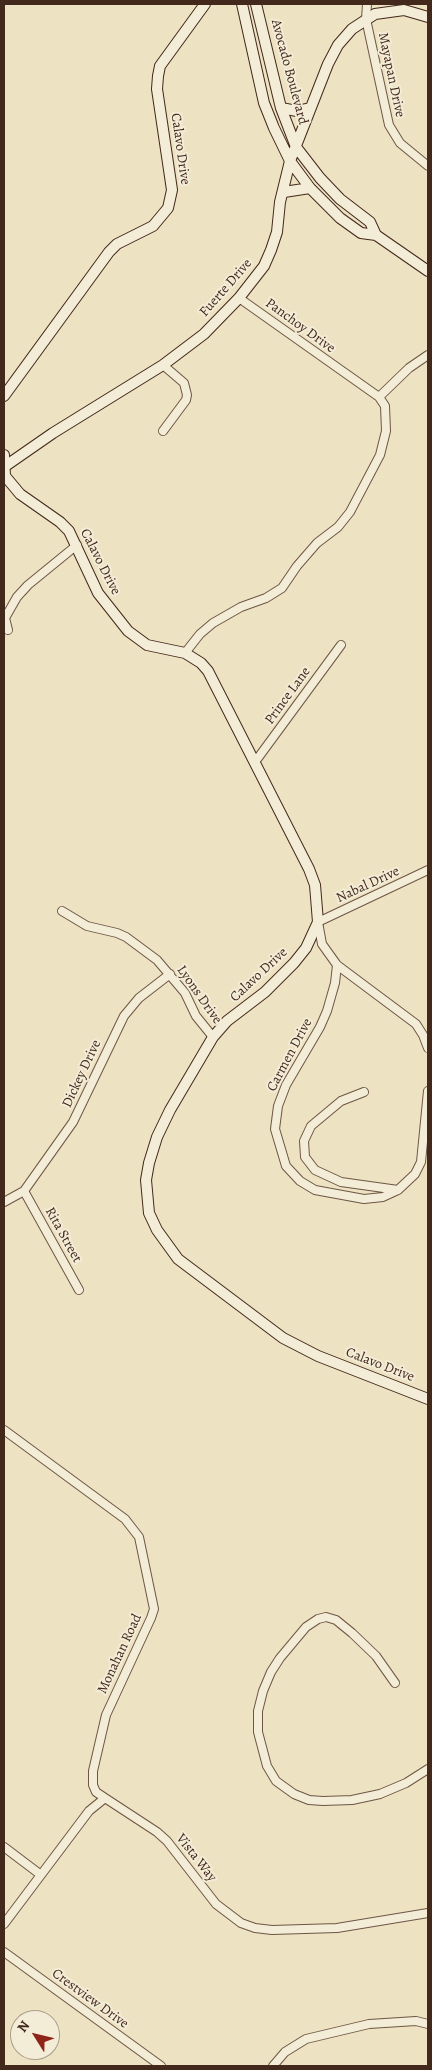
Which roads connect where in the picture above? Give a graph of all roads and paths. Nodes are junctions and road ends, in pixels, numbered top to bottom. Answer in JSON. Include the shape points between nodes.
{"nodes":[{"id":1,"x":205,"y":4,"type":"edge"},
{"id":2,"x":242,"y":4,"type":"edge"},
{"id":3,"x":256,"y":4,"type":"edge"},
{"id":4,"x":367,"y":4,"type":"edge"},
{"id":5,"x":428,"y":17,"type":"edge"},
{"id":6,"x":366,"y":19,"type":"junction"},
{"id":7,"x":281,"y":108,"type":"junction"},
{"id":8,"x":310,"y":108,"type":"junction"},
{"id":9,"x":296,"y":147,"type":"junction"},
{"id":10,"x":290,"y":161,"type":"junction"},
{"id":11,"x":428,"y":166,"type":"edge"},
{"id":12,"x":310,"y":188,"type":"junction"},
{"id":13,"x":284,"y":192,"type":"junction"},
{"id":14,"x":376,"y":235,"type":"junction"},
{"id":15,"x":428,"y":271,"type":"edge"},
{"id":16,"x":240,"y":298,"type":"junction"},
{"id":17,"x":428,"y":355,"type":"edge"},
{"id":18,"x":163,"y":365,"type":"junction"},
{"id":19,"x":4,"y":396,"type":"edge"},
{"id":20,"x":379,"y":397,"type":"junction"},
{"id":21,"x":163,"y":431,"type":"dead end"},
{"id":22,"x":4,"y":456,"type":"edge"},
{"id":23,"x":4,"y":467,"type":"edge"},
{"id":24,"x":77,"y":545,"type":"junction"},
{"id":25,"x":8,"y":630,"type":"dead end"},
{"id":26,"x":341,"y":645,"type":"dead end"},
{"id":27,"x":185,"y":653,"type":"junction"},
{"id":28,"x":256,"y":762,"type":"junction"},
{"id":29,"x":428,"y":870,"type":"edge"},
{"id":30,"x":62,"y":911,"type":"dead end"},
{"id":31,"x":318,"y":922,"type":"junction"},
{"id":32,"x":337,"y":965,"type":"junction"},
{"id":33,"x":170,"y":974,"type":"junction"},
{"id":34,"x":212,"y":1037,"type":"junction"},
{"id":35,"x":428,"y":1048,"type":"edge"},
{"id":36,"x":428,"y":1091,"type":"edge"},
{"id":37,"x":364,"y":1092,"type":"dead end"},
{"id":38,"x":398,"y":1190,"type":"junction"},
{"id":39,"x":24,"y":1192,"type":"junction"},
{"id":40,"x":4,"y":1202,"type":"edge"},
{"id":41,"x":79,"y":1290,"type":"dead end"},
{"id":42,"x":428,"y":1399,"type":"edge"},
{"id":43,"x":4,"y":1430,"type":"edge"},
{"id":44,"x":395,"y":1683,"type":"dead end"},
{"id":45,"x":428,"y":1769,"type":"edge"},
{"id":46,"x":105,"y":1798,"type":"junction"},
{"id":47,"x":4,"y":1847,"type":"edge"},
{"id":48,"x":41,"y":1874,"type":"junction"},
{"id":49,"x":428,"y":1913,"type":"edge"},
{"id":50,"x":4,"y":1924,"type":"edge"},
{"id":51,"x":4,"y":1952,"type":"edge"},
{"id":52,"x":428,"y":2024,"type":"edge"},
{"id":53,"x":161,"y":2066,"type":"edge"},
{"id":54,"x":273,"y":2066,"type":"edge"}],
"edges":[{"from":1,"to":19,"type":"street","name":"Calavo Drive","via":[[160,66],[158,76],[157,89],[172,190],[168,208],[154,226],[117,244],[109,252]]},
{"from":2,"to":10,"type":"street","name":"Avocado Boulevard","via":[[264,103]]},
{"from":3,"to":7,"type":"street","name":"Avocado Boulevard"},
{"from":4,"to":6,"type":"street","name":"Mayapan Drive"},
{"from":5,"to":6,"type":"street","name":"Fuerte Drive","via":[[394,10]]},
{"from":6,"to":8,"type":"street","name":"Fuerte Drive","via":[[352,29],[332,54]]},
{"from":6,"to":11,"type":"street","name":"Mayapan Drive","via":[[389,125],[400,143]]},
{"from":7,"to":8,"type":"street","via":[[296,111]]},
{"from":7,"to":9,"type":"street","name":"Avocado Boulevard"},
{"from":8,"to":9,"type":"street","name":"Fuerte Drive"},
{"from":9,"to":10,"type":"street","name":"Fuerte Drive"},
{"from":9,"to":14,"type":"street","name":"Avocado Boulevard","via":[[340,199],[370,222]]},
{"from":10,"to":12,"type":"street","name":"Avocado Boulevard"},
{"from":10,"to":13,"type":"street","name":"Fuerte Drive"},
{"from":12,"to":13,"type":"street"},
{"from":12,"to":14,"type":"street","name":"Avocado Boulevard","via":[[340,218],[361,232]]},
{"from":13,"to":16,"type":"street","name":"Fuerte Drive","via":[[271,250],[264,266]]},
{"from":14,"to":15,"type":"street","name":"Avocado Boulevard"},
{"from":16,"to":18,"type":"street","name":"Fuerte Drive","via":[[204,334]]},
{"from":16,"to":20,"type":"street","name":"Panchoy Drive"},
{"from":17,"to":20,"type":"street"},
{"from":18,"to":21,"type":"street","via":[[184,383],[187,395]]},
{"from":18,"to":23,"type":"street","name":"Fuerte Drive"},
{"from":20,"to":27,"type":"street","via":[[385,406],[386,432],[380,455],[350,512],[317,543],[282,588],[213,623]]},
{"from":22,"to":23,"type":"street","name":"Calavo Drive"},
{"from":23,"to":24,"type":"street","name":"Calavo Drive","via":[[5,476],[20,494],[60,522]]},
{"from":24,"to":25,"type":"street","via":[[17,597],[5,618]]},
{"from":24,"to":27,"type":"street","name":"Calavo Drive","via":[[98,593],[128,631],[147,645]]},
{"from":26,"to":28,"type":"street","name":"Prince Lane"},
{"from":27,"to":28,"type":"street","name":"Calavo Drive","via":[[208,671]]},
{"from":28,"to":31,"type":"street","name":"Calavo Drive","via":[[309,869],[315,885]]},
{"from":29,"to":31,"type":"street","name":"Nabal Drive"},
{"from":30,"to":33,"type":"street","name":"Lyons Drive","via":[[87,926],[126,936]]},
{"from":31,"to":32,"type":"street","via":[[322,944]]},
{"from":31,"to":34,"type":"street","name":"Calavo Drive","via":[[306,948],[294,963]]},
{"from":32,"to":35,"type":"street","via":[[416,1024]]},
{"from":32,"to":38,"type":"street","name":"Carmen Drive","via":[[327,1011],[286,1085],[278,1106],[275,1130],[286,1166],[300,1181],[315,1190],[364,1199],[383,1197]]},
{"from":33,"to":34,"type":"street","name":"Lyons Drive"},
{"from":33,"to":39,"type":"street","name":"Dickey Drive","via":[[139,998],[124,1016],[74,1122]]},
{"from":34,"to":42,"type":"street","name":"Calavo Drive","via":[[170,1110],[149,1163],[147,1197],[149,1213],[157,1230],[178,1259],[283,1338],[318,1356]]},
{"from":36,"to":38,"type":"street","name":"Carmen Drive","via":[[421,1162],[415,1174]]},
{"from":37,"to":38,"type":"street","via":[[341,1101],[311,1126],[304,1141],[306,1157],[315,1170],[341,1182]]},
{"from":39,"to":40,"type":"street"},
{"from":39,"to":41,"type":"street","name":"Rita Street"},
{"from":43,"to":46,"type":"street","name":"Monahan Road","via":[[125,1519],[139,1537],[154,1609],[106,1714],[93,1770],[93,1786]]},
{"from":44,"to":45,"type":"street","via":[[376,1656],[352,1633],[336,1620],[318,1619],[306,1627],[280,1658],[263,1691],[258,1732],[267,1766],[276,1781],[294,1794],[323,1802],[380,1794]]},
{"from":46,"to":48,"type":"street","via":[[89,1811]]},
{"from":46,"to":49,"type":"street","name":"Vista Way","via":[[157,1832],[216,1904],[241,1923],[255,1928],[336,1928]]},
{"from":47,"to":48,"type":"street"},
{"from":48,"to":50,"type":"street"},
{"from":51,"to":53,"type":"street","name":"Crestview Drive"},
{"from":52,"to":54,"type":"street","via":[[416,2021],[369,2024],[306,2039],[286,2052]]}]}
